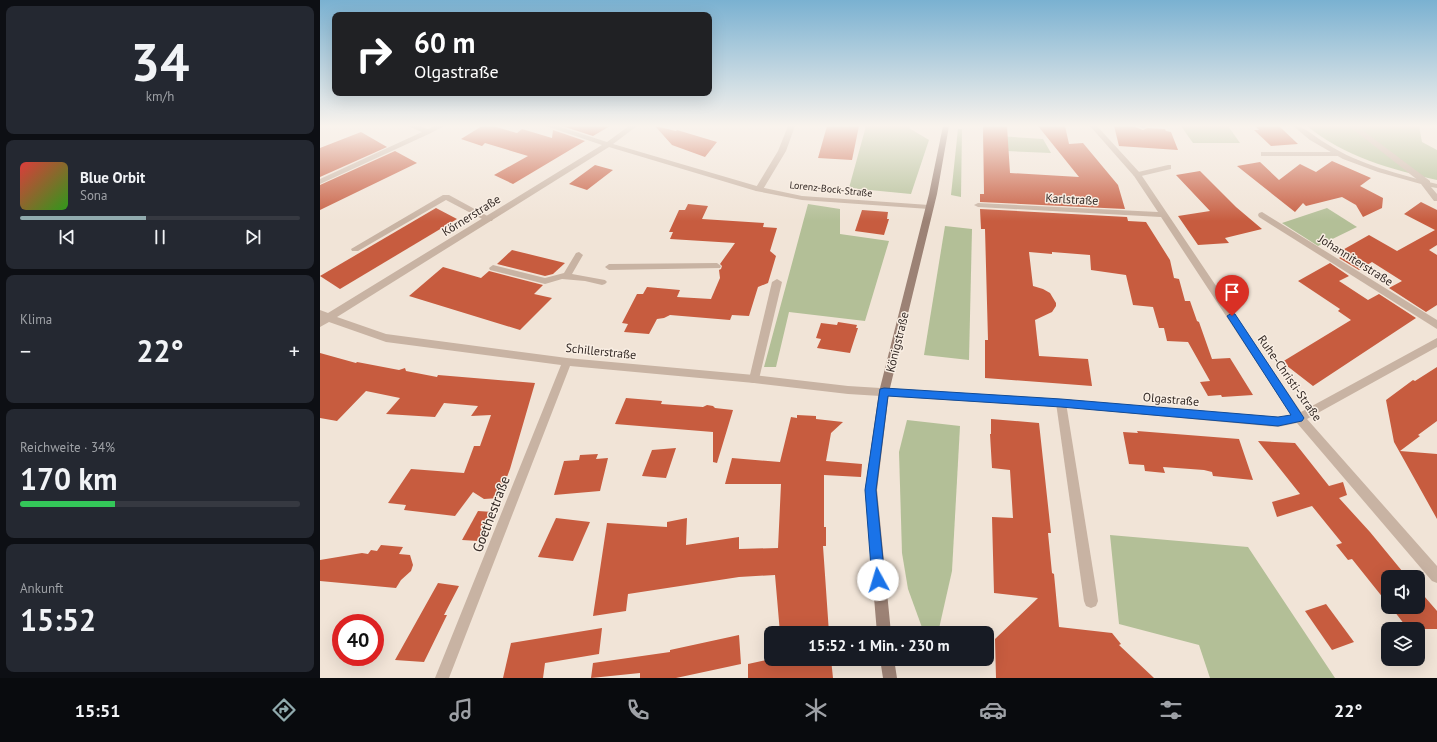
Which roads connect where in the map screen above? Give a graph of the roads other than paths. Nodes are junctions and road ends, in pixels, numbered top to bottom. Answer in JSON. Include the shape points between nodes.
{"nodes":[{"id":1,"x":373,"y":158,"type":"edge"},
{"id":2,"x":588,"y":158,"type":"edge"},
{"id":3,"x":651,"y":158,"type":"edge"},
{"id":4,"x":778,"y":158,"type":"edge"},
{"id":5,"x":939,"y":158,"type":"edge"},
{"id":6,"x":1122,"y":158,"type":"edge"},
{"id":7,"x":1346,"y":158,"type":"edge"},
{"id":8,"x":1393,"y":158,"type":"edge"},
{"id":9,"x":1168,"y":167,"type":"dead end"},
{"id":10,"x":1137,"y":174,"type":"junction"},
{"id":11,"x":320,"y":182,"type":"edge"},
{"id":12,"x":1426,"y":183,"type":"junction"},
{"id":13,"x":1437,"y":186,"type":"edge"},
{"id":14,"x":759,"y":189,"type":"junction"},
{"id":15,"x":1437,"y":199,"type":"edge"},
{"id":16,"x":978,"y":205,"type":"dead end"},
{"id":17,"x":929,"y":207,"type":"junction"},
{"id":18,"x":1165,"y":215,"type":"junction"},
{"id":19,"x":1262,"y":215,"type":"dead end"},
{"id":20,"x":489,"y":219,"type":"junction"},
{"id":21,"x":355,"y":249,"type":"dead end"},
{"id":22,"x":579,"y":255,"type":"dead end"},
{"id":23,"x":718,"y":266,"type":"dead end"},
{"id":24,"x":609,"y":267,"type":"dead end"},
{"id":25,"x":493,"y":268,"type":"dead end"},
{"id":26,"x":566,"y":277,"type":"junction"},
{"id":27,"x":602,"y":282,"type":"dead end"},
{"id":28,"x":777,"y":282,"type":"dead end"},
{"id":29,"x":323,"y":318,"type":"edge"},
{"id":30,"x":1437,"y":325,"type":"edge"},
{"id":31,"x":1437,"y":342,"type":"edge"},
{"id":32,"x":567,"y":362,"type":"junction"},
{"id":33,"x":754,"y":379,"type":"junction"},
{"id":34,"x":884,"y":392,"type":"junction"},
{"id":35,"x":1061,"y":403,"type":"junction"},
{"id":36,"x":1299,"y":418,"type":"junction"},
{"id":37,"x":1437,"y":576,"type":"edge"},
{"id":38,"x":1091,"y":601,"type":"dead end"},
{"id":39,"x":883,"y":626,"type":"edge"},
{"id":40,"x":888,"y":666,"type":"edge"},
{"id":41,"x":442,"y":678,"type":"edge"},
{"id":42,"x":890,"y":678,"type":"edge"}],
"edges":[{"from":1,"to":11,"type":"street"},
{"from":2,"to":20,"type":"street","name":"Körnerstraße"},
{"from":3,"to":14,"type":"street","name":"Lorenz-Bock-Straße"},
{"from":4,"to":14,"type":"street"},
{"from":5,"to":17,"type":"street","name":"Königstraße"},
{"from":6,"to":10,"type":"street","name":"Ruhe-Christi-Straße"},
{"from":7,"to":12,"type":"street","via":[[1381,171]]},
{"from":8,"to":12,"type":"street"},
{"from":9,"to":10,"type":"street"},
{"from":10,"to":18,"type":"street","name":"Ruhe-Christi-Straße"},
{"from":12,"to":13,"type":"street"},
{"from":12,"to":15,"type":"street"},
{"from":14,"to":17,"type":"street","name":"Lorenz-Bock-Straße","via":[[802,198]]},
{"from":16,"to":18,"type":"street","name":"Karlstraße"},
{"from":17,"to":34,"type":"street","name":"Königstraße"},
{"from":18,"to":36,"type":"street","name":"Ruhe-Christi-Straße"},
{"from":19,"to":30,"type":"street","name":"Johanniterstraße"},
{"from":20,"to":21,"type":"street","via":[[446,197]]},
{"from":20,"to":29,"type":"street","name":"Körnerstraße"},
{"from":22,"to":26,"type":"street"},
{"from":23,"to":24,"type":"street"},
{"from":25,"to":26,"type":"street","via":[[545,281]]},
{"from":26,"to":27,"type":"street"},
{"from":28,"to":33,"type":"street"},
{"from":29,"to":32,"type":"street","name":"Schillerstraße","via":[[386,338]]},
{"from":31,"to":36,"type":"street","name":"Olgastraße"},
{"from":32,"to":33,"type":"street","name":"Schillerstraße"},
{"from":32,"to":41,"type":"street","name":"Goethestraße"},
{"from":33,"to":34,"type":"street","name":"Schillerstraße"},
{"from":34,"to":35,"type":"street","name":"Olgastraße"},
{"from":34,"to":39,"type":"street","name":"Königstraße","via":[[871,490]]},
{"from":35,"to":36,"type":"street","name":"Olgastraße","via":[[1278,422]]},
{"from":35,"to":38,"type":"street"},
{"from":36,"to":37,"type":"street","name":"Ruhe-Christi-Straße"},
{"from":40,"to":42,"type":"street"}]}
